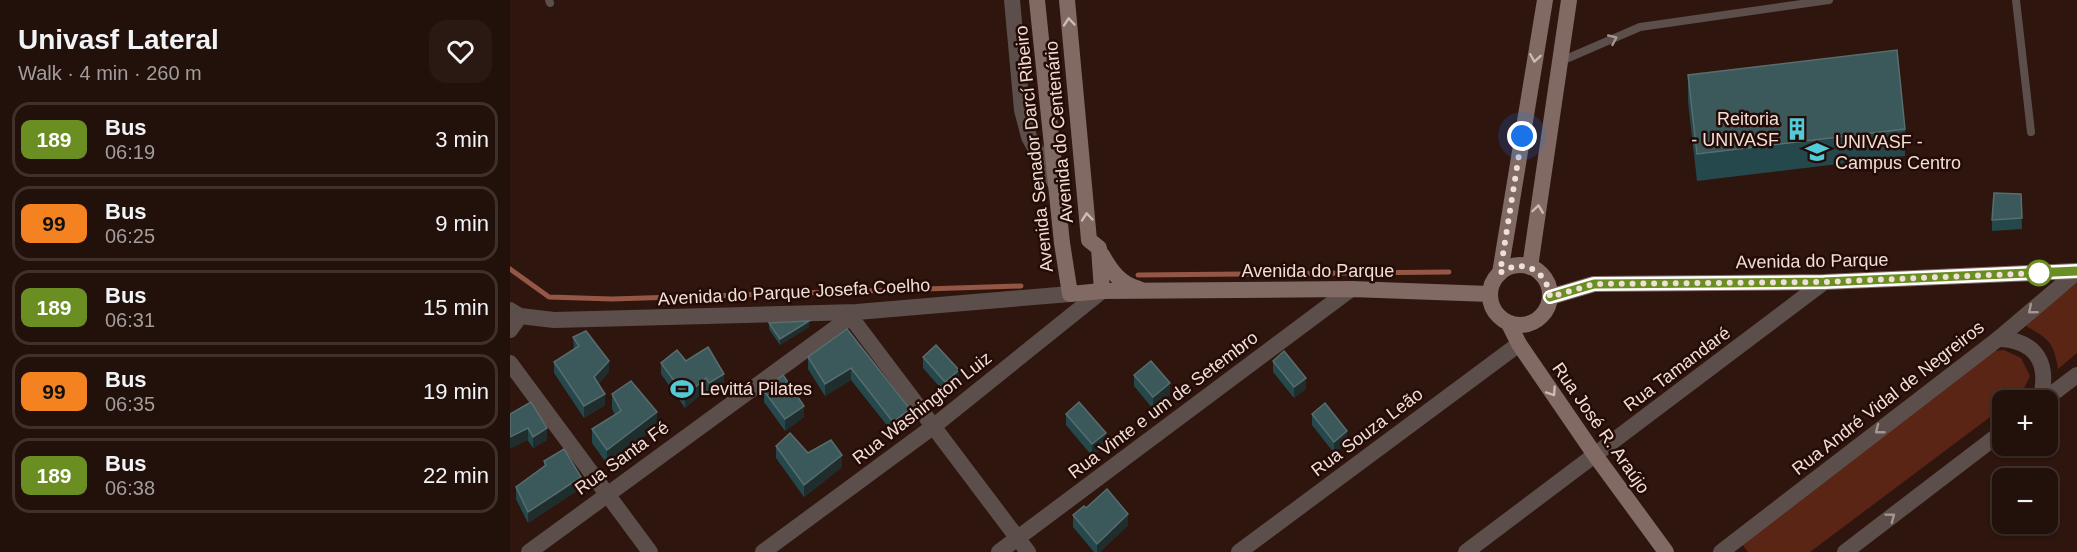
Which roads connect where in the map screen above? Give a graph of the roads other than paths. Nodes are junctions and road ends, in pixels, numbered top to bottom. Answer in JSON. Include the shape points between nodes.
{"nodes":[{"id":1,"x":1012,"y":0,"type":"edge"},
{"id":2,"x":1037,"y":0,"type":"edge"},
{"id":3,"x":1066,"y":0,"type":"edge"},
{"id":4,"x":1545,"y":0,"type":"edge"},
{"id":5,"x":1569,"y":0,"type":"edge"},
{"id":6,"x":1829,"y":0,"type":"edge"},
{"id":7,"x":2016,"y":0,"type":"edge"},
{"id":8,"x":1559,"y":62,"type":"junction"},
{"id":9,"x":2031,"y":132,"type":"dead end"},
{"id":10,"x":1055,"y":183,"type":"junction"},
{"id":11,"x":1062,"y":243,"type":"junction"},
{"id":12,"x":1094,"y":244,"type":"junction"},
{"id":13,"x":1530,"y":267,"type":"junction"},
{"id":14,"x":2077,"y":271,"type":"edge"},
{"id":15,"x":1500,"y":273,"type":"junction"},
{"id":16,"x":1824,"y":282,"type":"junction"},
{"id":17,"x":1351,"y":289,"type":"junction"},
{"id":18,"x":1146,"y":290,"type":"junction"},
{"id":19,"x":1102,"y":291,"type":"junction"},
{"id":20,"x":1070,"y":294,"type":"junction"},
{"id":21,"x":1490,"y":294,"type":"junction"},
{"id":22,"x":1550,"y":297,"type":"junction"},
{"id":23,"x":853,"y":314,"type":"junction"},
{"id":24,"x":513,"y":319,"type":"edge"},
{"id":25,"x":1509,"y":324,"type":"junction"},
{"id":26,"x":1998,"y":339,"type":"junction"},
{"id":27,"x":1519,"y":344,"type":"junction"},
{"id":28,"x":510,"y":363,"type":"edge"},
{"id":29,"x":2077,"y":375,"type":"edge"},
{"id":30,"x":2043,"y":390,"type":"edge"},
{"id":31,"x":2056,"y":390,"type":"edge"},
{"id":32,"x":934,"y":426,"type":"junction"},
{"id":33,"x":1992,"y":440,"type":"edge"},
{"id":34,"x":1595,"y":455,"type":"junction"},
{"id":35,"x":605,"y":494,"type":"junction"},
{"id":36,"x":1017,"y":538,"type":"junction"},
{"id":37,"x":529,"y":552,"type":"edge"},
{"id":38,"x":650,"y":552,"type":"edge"},
{"id":39,"x":763,"y":552,"type":"edge"},
{"id":40,"x":999,"y":552,"type":"edge"},
{"id":41,"x":1028,"y":552,"type":"edge"},
{"id":42,"x":1239,"y":552,"type":"edge"},
{"id":43,"x":1466,"y":552,"type":"edge"},
{"id":44,"x":1666,"y":552,"type":"edge"},
{"id":45,"x":1720,"y":552,"type":"edge"},
{"id":46,"x":1845,"y":552,"type":"edge"}],
"edges":[{"from":1,"to":10,"type":"street","via":[[1022,110],[1029,137]]},
{"from":2,"to":10,"type":"main road","name":"Avenida Senador Darcí Ribeiro"},
{"from":12,"to":3,"type":"main road","name":"Avenida do Centenário","one_way":true},
{"from":4,"to":15,"type":"main road","one_way":true},
{"from":5,"to":8,"type":"main road"},
{"from":8,"to":6,"type":"lane","one_way":true,"via":[[1640,27]]},
{"from":7,"to":9,"type":"lane"},
{"from":13,"to":8,"type":"main road","one_way":true},
{"from":10,"to":11,"type":"main road","name":"Avenida Senador Darcí Ribeiro"},
{"from":11,"to":12,"type":"main road"},
{"from":11,"to":20,"type":"main road","name":"Avenida Senador Darcí Ribeiro"},
{"from":12,"to":18,"type":"main road","via":[[1117,278],[1128,286]]},
{"from":12,"to":19,"type":"main road","name":"Avenida do Centenário"},
{"from":13,"to":15,"type":"main road","via":[[1514,266]]},
{"from":13,"to":22,"type":"main road","via":[[1545,279]]},
{"from":14,"to":16,"type":"main road","name":"Avenida do Parque"},
{"from":14,"to":26,"type":"street","name":"Rua André Vidal de Negreiros","one_way":true},
{"from":15,"to":21,"type":"main road"},
{"from":16,"to":22,"type":"main road","name":"Avenida do Parque","via":[[1594,284]]},
{"from":16,"to":34,"type":"street","name":"Rua Tamandaré"},
{"from":17,"to":18,"type":"main road","name":"Avenida do Parque"},
{"from":17,"to":21,"type":"main road","name":"Avenida do Parque"},
{"from":17,"to":36,"type":"street","name":"Rua Vinte e um de Setembro"},
{"from":18,"to":19,"type":"main road","name":"Avenida do Parque"},
{"from":19,"to":20,"type":"main road","name":"Avenida do Parque"},
{"from":19,"to":32,"type":"street","name":"Rua Washington Luiz"},
{"from":20,"to":23,"type":"street","name":"Avenida do Parque Josefa Coelho"},
{"from":21,"to":25,"type":"main road","via":[[1494,312]]},
{"from":22,"to":25,"type":"main road","via":[[1545,312],[1533,322]]},
{"from":23,"to":24,"type":"street","name":"Avenida do Parque Josefa Coelho"},
{"from":23,"to":32,"type":"street"},
{"from":23,"to":35,"type":"street","name":"Rua Santa Fé"},
{"from":25,"to":27,"type":"main road","name":"Rua José R. Araújo"},
{"from":26,"to":30,"type":"street","via":[[2016,339],[2040,359]]},
{"from":26,"to":45,"type":"street","name":"Rua André Vidal de Negreiros","one_way":true},
{"from":27,"to":34,"type":"main road","name":"Rua José R. Araújo","one_way":true},
{"from":27,"to":42,"type":"street","name":"Rua Souza Leão"},
{"from":28,"to":35,"type":"street"},
{"from":29,"to":31,"type":"street"},
{"from":32,"to":36,"type":"street"},
{"from":32,"to":39,"type":"street","name":"Rua Washington Luiz"},
{"from":46,"to":33,"type":"street","one_way":true},
{"from":34,"to":43,"type":"street","name":"Rua Tamandaré"},
{"from":34,"to":44,"type":"main road","name":"Rua José R. Araújo"},
{"from":35,"to":37,"type":"street","name":"Rua Santa Fé"},
{"from":35,"to":38,"type":"street"},
{"from":36,"to":40,"type":"street","name":"Rua Vinte e um de Setembro"},
{"from":36,"to":41,"type":"street"}]}
